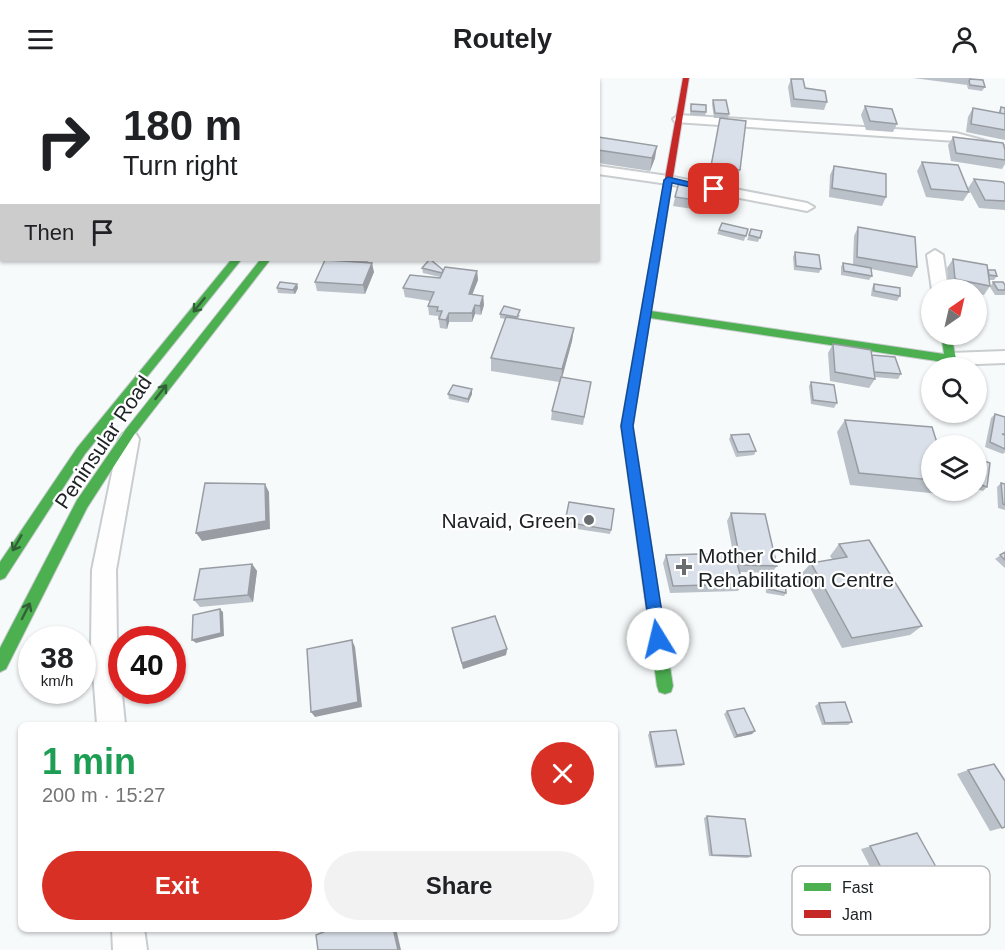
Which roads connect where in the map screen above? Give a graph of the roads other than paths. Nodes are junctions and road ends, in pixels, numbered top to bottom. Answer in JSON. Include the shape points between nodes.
{"nodes":[{"id":1,"x":686,"y":78,"type":"edge"},
{"id":2,"x":679,"y":119,"type":"junction"},
{"id":3,"x":1005,"y":150,"type":"edge"},
{"id":4,"x":600,"y":170,"type":"edge"},
{"id":5,"x":668,"y":180,"type":"junction"},
{"id":6,"x":807,"y":207,"type":"dead end"},
{"id":7,"x":935,"y":255,"type":"dead end"},
{"id":8,"x":235,"y":261,"type":"edge"},
{"id":9,"x":264,"y":261,"type":"edge"},
{"id":10,"x":938,"y":279,"type":"edge"},
{"id":11,"x":646,"y":314,"type":"junction"},
{"id":12,"x":936,"y":357,"type":"edge"},
{"id":13,"x":1005,"y":357,"type":"edge"},
{"id":14,"x":987,"y":358,"type":"edge"},
{"id":15,"x":130,"y":432,"type":"junction"},
{"id":16,"x":0,"y":574,"type":"edge"},
{"id":17,"x":0,"y":664,"type":"edge"},
{"id":18,"x":666,"y":686,"type":"dead end"},
{"id":19,"x":111,"y":722,"type":"edge"},
{"id":20,"x":128,"y":932,"type":"edge"},
{"id":21,"x":130,"y":950,"type":"edge"}],
"edges":[{"from":1,"to":2,"type":"street"},
{"from":2,"to":3,"type":"street","via":[[956,137]]},
{"from":2,"to":5,"type":"street"},
{"from":4,"to":5,"type":"street"},
{"from":5,"to":6,"type":"street"},
{"from":5,"to":11,"type":"street"},
{"from":7,"to":10,"type":"street"},
{"from":8,"to":16,"type":"street","name":"Peninsular Road","one_way":true,"via":[[122,399],[27,526]]},
{"from":15,"to":9,"type":"street","name":"Peninsular Road","one_way":true},
{"from":11,"to":12,"type":"street"},
{"from":11,"to":18,"type":"street","via":[[627,426]]},
{"from":13,"to":14,"type":"street"},
{"from":17,"to":15,"type":"street","name":"Peninsular Road","one_way":true,"via":[[82,504]]},
{"from":15,"to":19,"type":"street","via":[[104,570],[104,645]]},
{"from":20,"to":21,"type":"street"}]}
